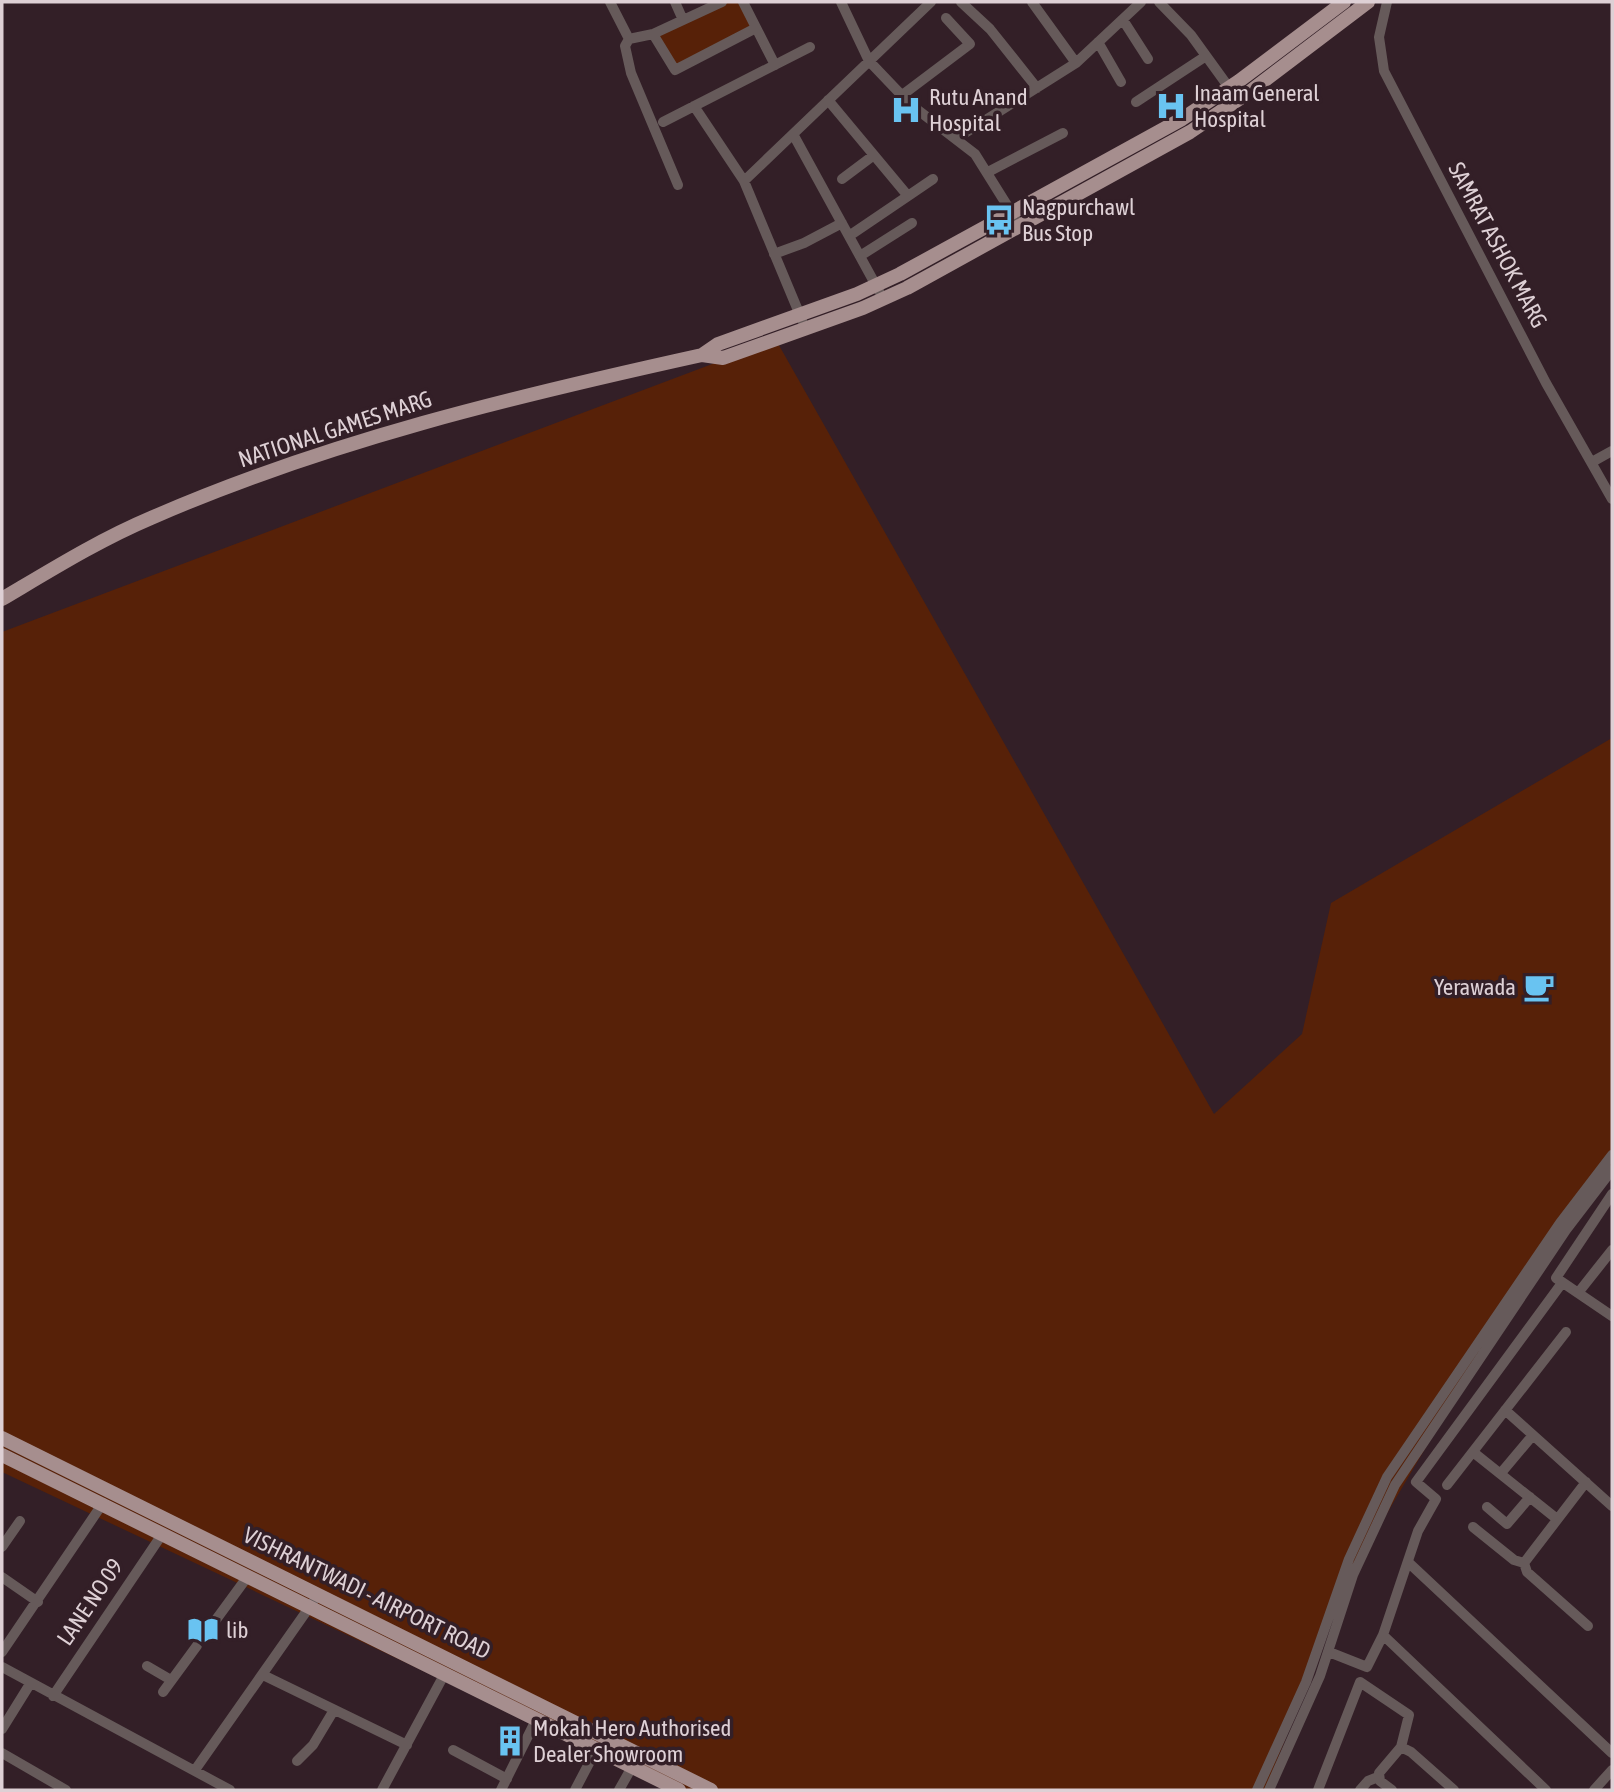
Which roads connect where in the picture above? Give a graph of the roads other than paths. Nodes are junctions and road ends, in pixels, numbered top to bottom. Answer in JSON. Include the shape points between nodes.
{"nodes":[{"id":1,"x":610,"y":2,"type":"edge"},
{"id":2,"x":675,"y":2,"type":"edge"},
{"id":3,"x":722,"y":2,"type":"edge"},
{"id":4,"x":743,"y":2,"type":"edge"},
{"id":5,"x":841,"y":2,"type":"edge"},
{"id":6,"x":931,"y":2,"type":"edge"},
{"id":7,"x":961,"y":2,"type":"edge"},
{"id":8,"x":1032,"y":2,"type":"edge"},
{"id":9,"x":1142,"y":2,"type":"edge"},
{"id":10,"x":1159,"y":2,"type":"edge"},
{"id":11,"x":1344,"y":2,"type":"edge"},
{"id":12,"x":1368,"y":2,"type":"edge"},
{"id":13,"x":1387,"y":2,"type":"edge"},
{"id":14,"x":946,"y":18,"type":"dead end"},
{"id":15,"x":683,"y":20,"type":"junction"},
{"id":16,"x":1122,"y":20,"type":"junction"},
{"id":17,"x":985,"y":24,"type":"junction"},
{"id":18,"x":756,"y":28,"type":"junction"},
{"id":19,"x":653,"y":34,"type":"junction"},
{"id":20,"x":964,"y":37,"type":"junction"},
{"id":21,"x":629,"y":38,"type":"junction"},
{"id":22,"x":1098,"y":42,"type":"junction"},
{"id":23,"x":810,"y":47,"type":"dead end"},
{"id":24,"x":1206,"y":56,"type":"junction"},
{"id":25,"x":1148,"y":59,"type":"dead end"},
{"id":26,"x":869,"y":61,"type":"junction"},
{"id":27,"x":1076,"y":64,"type":"junction"},
{"id":28,"x":775,"y":65,"type":"junction"},
{"id":29,"x":1121,"y":82,"type":"dead end"},
{"id":30,"x":1037,"y":88,"type":"junction"},
{"id":31,"x":1233,"y":94,"type":"junction"},
{"id":32,"x":901,"y":96,"type":"junction"},
{"id":33,"x":828,"y":100,"type":"junction"},
{"id":34,"x":1136,"y":102,"type":"dead end"},
{"id":35,"x":694,"y":106,"type":"junction"},
{"id":36,"x":663,"y":122,"type":"dead end"},
{"id":37,"x":1063,"y":133,"type":"dead end"},
{"id":38,"x":793,"y":134,"type":"junction"},
{"id":39,"x":957,"y":138,"type":"junction"},
{"id":40,"x":874,"y":155,"type":"junction"},
{"id":41,"x":988,"y":172,"type":"junction"},
{"id":42,"x":842,"y":179,"type":"dead end"},
{"id":43,"x":933,"y":180,"type":"dead end"},
{"id":44,"x":744,"y":181,"type":"junction"},
{"id":45,"x":678,"y":185,"type":"dead end"},
{"id":46,"x":908,"y":196,"type":"junction"},
{"id":47,"x":1016,"y":219,"type":"junction"},
{"id":48,"x":842,"y":223,"type":"junction"},
{"id":49,"x":912,"y":223,"type":"dead end"},
{"id":50,"x":849,"y":236,"type":"junction"},
{"id":51,"x":774,"y":254,"type":"junction"},
{"id":52,"x":860,"y":256,"type":"junction"},
{"id":53,"x":880,"y":292,"type":"junction"},
{"id":54,"x":799,"y":315,"type":"junction"},
{"id":55,"x":806,"y":329,"type":"junction"},
{"id":56,"x":702,"y":355,"type":"junction"},
{"id":57,"x":1612,"y":451,"type":"edge"},
{"id":58,"x":1591,"y":462,"type":"junction"},
{"id":59,"x":1612,"y":499,"type":"edge"},
{"id":60,"x":2,"y":599,"type":"edge"},
{"id":61,"x":1612,"y":1155,"type":"edge"},
{"id":62,"x":1612,"y":1170,"type":"edge"},
{"id":63,"x":1612,"y":1194,"type":"edge"},
{"id":64,"x":1612,"y":1250,"type":"edge"},
{"id":65,"x":1562,"y":1283,"type":"junction"},
{"id":66,"x":1578,"y":1293,"type":"junction"},
{"id":67,"x":1612,"y":1316,"type":"edge"},
{"id":68,"x":1566,"y":1332,"type":"dead end"},
{"id":69,"x":1505,"y":1410,"type":"junction"},
{"id":70,"x":1533,"y":1435,"type":"junction"},
{"id":71,"x":2,"y":1438,"type":"edge"},
{"id":72,"x":1473,"y":1452,"type":"junction"},
{"id":73,"x":2,"y":1455,"type":"edge"},
{"id":74,"x":1501,"y":1473,"type":"junction"},
{"id":75,"x":1586,"y":1482,"type":"junction"},
{"id":76,"x":1447,"y":1485,"type":"dead end"},
{"id":77,"x":1530,"y":1497,"type":"junction"},
{"id":78,"x":103,"y":1503,"type":"junction"},
{"id":79,"x":1612,"y":1506,"type":"edge"},
{"id":80,"x":1487,"y":1507,"type":"dead end"},
{"id":81,"x":1557,"y":1519,"type":"junction"},
{"id":82,"x":20,"y":1521,"type":"dead end"},
{"id":83,"x":1473,"y":1527,"type":"dead end"},
{"id":84,"x":163,"y":1533,"type":"junction"},
{"id":85,"x":2,"y":1547,"type":"edge"},
{"id":86,"x":1409,"y":1563,"type":"junction"},
{"id":87,"x":1524,"y":1563,"type":"junction"},
{"id":88,"x":248,"y":1576,"type":"junction"},
{"id":89,"x":2,"y":1577,"type":"edge"},
{"id":90,"x":314,"y":1601,"type":"junction"},
{"id":91,"x":38,"y":1602,"type":"junction"},
{"id":92,"x":1588,"y":1626,"type":"dead end"},
{"id":93,"x":1383,"y":1635,"type":"junction"},
{"id":94,"x":1329,"y":1651,"type":"junction"},
{"id":95,"x":2,"y":1652,"type":"edge"},
{"id":96,"x":147,"y":1666,"type":"dead end"},
{"id":97,"x":2,"y":1667,"type":"edge"},
{"id":98,"x":262,"y":1675,"type":"junction"},
{"id":99,"x":444,"y":1675,"type":"junction"},
{"id":100,"x":171,"y":1679,"type":"junction"},
{"id":101,"x":30,"y":1684,"type":"junction"},
{"id":102,"x":163,"y":1692,"type":"dead end"},
{"id":103,"x":53,"y":1696,"type":"junction"},
{"id":104,"x":334,"y":1710,"type":"junction"},
{"id":105,"x":537,"y":1720,"type":"junction"},
{"id":106,"x":2,"y":1729,"type":"edge"},
{"id":107,"x":407,"y":1745,"type":"junction"},
{"id":108,"x":1401,"y":1747,"type":"junction"},
{"id":109,"x":453,"y":1750,"type":"dead end"},
{"id":110,"x":596,"y":1750,"type":"junction"},
{"id":111,"x":2,"y":1753,"type":"edge"},
{"id":112,"x":1612,"y":1754,"type":"edge"},
{"id":113,"x":297,"y":1761,"type":"dead end"},
{"id":114,"x":632,"y":1767,"type":"junction"},
{"id":115,"x":195,"y":1770,"type":"junction"},
{"id":116,"x":1612,"y":1770,"type":"edge"},
{"id":117,"x":1378,"y":1777,"type":"junction"},
{"id":118,"x":507,"y":1779,"type":"junction"},
{"id":119,"x":688,"y":1785,"type":"edge"},
{"id":120,"x":66,"y":1790,"type":"edge"},
{"id":121,"x":230,"y":1790,"type":"edge"},
{"id":122,"x":382,"y":1790,"type":"edge"},
{"id":123,"x":500,"y":1790,"type":"edge"},
{"id":124,"x":575,"y":1790,"type":"edge"},
{"id":125,"x":619,"y":1790,"type":"edge"},
{"id":126,"x":679,"y":1790,"type":"edge"},
{"id":127,"x":711,"y":1790,"type":"edge"},
{"id":128,"x":1257,"y":1790,"type":"edge"},
{"id":129,"x":1269,"y":1790,"type":"edge"},
{"id":130,"x":1318,"y":1790,"type":"edge"},
{"id":131,"x":1360,"y":1790,"type":"edge"},
{"id":132,"x":1392,"y":1790,"type":"edge"},
{"id":133,"x":1454,"y":1790,"type":"edge"},
{"id":134,"x":1546,"y":1790,"type":"edge"},
{"id":135,"x":1594,"y":1790,"type":"edge"}],
"edges":[{"from":1,"to":21,"type":"street"},
{"from":2,"to":15,"type":"street"},
{"from":3,"to":15,"type":"street"},
{"from":4,"to":18,"type":"street"},
{"from":5,"to":26,"type":"street"},
{"from":6,"to":26,"type":"street"},
{"from":7,"to":17,"type":"street"},
{"from":8,"to":27,"type":"street"},
{"from":9,"to":16,"type":"street"},
{"from":10,"to":24,"type":"street"},
{"from":11,"to":31,"type":"main road","name":"NATIONAL GAMES MARG"},
{"from":12,"to":31,"type":"main road","name":"NATIONAL GAMES MARG"},
{"from":13,"to":58,"type":"street","name":"SAMRAT ASHOK MARG","via":[[1379,37],[1384,71]]},
{"from":14,"to":20,"type":"street"},
{"from":15,"to":19,"type":"street"},
{"from":16,"to":22,"type":"street"},
{"from":16,"to":25,"type":"street"},
{"from":17,"to":20,"type":"street"},
{"from":17,"to":30,"type":"street"},
{"from":18,"to":19,"type":"street","via":[[675,70]]},
{"from":18,"to":28,"type":"street"},
{"from":19,"to":21,"type":"street"},
{"from":20,"to":32,"type":"street","via":[[970,44]]},
{"from":21,"to":45,"type":"street","via":[[625,46],[631,73]]},
{"from":22,"to":27,"type":"street"},
{"from":22,"to":29,"type":"street"},
{"from":23,"to":28,"type":"street"},
{"from":24,"to":31,"type":"street"},
{"from":24,"to":34,"type":"street"},
{"from":26,"to":32,"type":"street"},
{"from":26,"to":33,"type":"street"},
{"from":27,"to":30,"type":"street"},
{"from":28,"to":35,"type":"street"},
{"from":30,"to":39,"type":"street"},
{"from":31,"to":47,"type":"main road","name":"NATIONAL GAMES MARG","via":[[1182,119]]},
{"from":32,"to":39,"type":"street"},
{"from":33,"to":38,"type":"street"},
{"from":33,"to":40,"type":"street"},
{"from":35,"to":36,"type":"street"},
{"from":35,"to":44,"type":"street"},
{"from":37,"to":41,"type":"street"},
{"from":38,"to":44,"type":"street"},
{"from":38,"to":48,"type":"street"},
{"from":39,"to":41,"type":"street"},
{"from":40,"to":42,"type":"street"},
{"from":40,"to":46,"type":"street"},
{"from":41,"to":47,"type":"street"},
{"from":43,"to":46,"type":"street"},
{"from":44,"to":51,"type":"street"},
{"from":46,"to":50,"type":"street"},
{"from":47,"to":53,"type":"main road","name":"NATIONAL GAMES MARG"},
{"from":48,"to":50,"type":"street"},
{"from":48,"to":51,"type":"street"},
{"from":49,"to":52,"type":"street"},
{"from":50,"to":52,"type":"street"},
{"from":51,"to":54,"type":"street"},
{"from":52,"to":53,"type":"street"},
{"from":53,"to":54,"type":"main road","name":"NATIONAL GAMES MARG"},
{"from":53,"to":55,"type":"main road","name":"NATIONAL GAMES MARG"},
{"from":54,"to":55,"type":"street"},
{"from":54,"to":56,"type":"main road","name":"NATIONAL GAMES MARG","via":[[718,344]]},
{"from":55,"to":56,"type":"main road","name":"NATIONAL GAMES MARG","via":[[723,358]]},
{"from":56,"to":60,"type":"main road","name":"NATIONAL GAMES MARG","via":[[518,397],[300,461],[152,517],[91,546]]},
{"from":57,"to":58,"type":"street"},
{"from":58,"to":59,"type":"street","name":"SAMRAT ASHOK MARG"},
{"from":61,"to":128,"type":"street","via":[[1560,1223],[1387,1478],[1349,1559],[1306,1682]]},
{"from":62,"to":94,"type":"street","via":[[1566,1230],[1401,1475],[1353,1575]]},
{"from":63,"to":65,"type":"street","via":[[1557,1274]]},
{"from":64,"to":66,"type":"street"},
{"from":65,"to":66,"type":"street"},
{"from":65,"to":86,"type":"street","via":[[1416,1482],[1436,1499],[1418,1531]]},
{"from":66,"to":67,"type":"street"},
{"from":68,"to":69,"type":"street"},
{"from":69,"to":70,"type":"street"},
{"from":69,"to":72,"type":"street"},
{"from":70,"to":74,"type":"street"},
{"from":70,"to":75,"type":"street"},
{"from":71,"to":90,"type":"main road","name":"VISHRANTWADI - AIRPORT ROAD"},
{"from":72,"to":74,"type":"street"},
{"from":72,"to":76,"type":"street"},
{"from":73,"to":78,"type":"main road","name":"VISHRANTWADI - AIRPORT ROAD"},
{"from":74,"to":77,"type":"street"},
{"from":75,"to":79,"type":"street"},
{"from":75,"to":81,"type":"street"},
{"from":77,"to":80,"type":"street","via":[[1507,1524]]},
{"from":77,"to":81,"type":"street"},
{"from":78,"to":84,"type":"main road","name":"VISHRANTWADI - AIRPORT ROAD"},
{"from":78,"to":91,"type":"street"},
{"from":81,"to":87,"type":"street"},
{"from":82,"to":85,"type":"street"},
{"from":83,"to":87,"type":"street"},
{"from":84,"to":88,"type":"main road","name":"VISHRANTWADI - AIRPORT ROAD"},
{"from":84,"to":103,"type":"street","name":"LANE NO 09"},
{"from":86,"to":93,"type":"street"},
{"from":86,"to":112,"type":"street"},
{"from":87,"to":92,"type":"street","via":[[1527,1572]]},
{"from":88,"to":90,"type":"main road","name":"VISHRANTWADI - AIRPORT ROAD"},
{"from":88,"to":100,"type":"street"},
{"from":89,"to":91,"type":"street"},
{"from":90,"to":98,"type":"street"},
{"from":90,"to":99,"type":"main road","name":"VISHRANTWADI - AIRPORT ROAD"},
{"from":90,"to":119,"type":"main road","name":"VISHRANTWADI - AIRPORT ROAD"},
{"from":91,"to":95,"type":"street"},
{"from":93,"to":94,"type":"street","via":[[1367,1667]]},
{"from":93,"to":134,"type":"street"},
{"from":94,"to":129,"type":"street"},
{"from":96,"to":100,"type":"street"},
{"from":97,"to":101,"type":"street"},
{"from":98,"to":104,"type":"street"},
{"from":98,"to":115,"type":"street"},
{"from":99,"to":105,"type":"main road","name":"VISHRANTWADI - AIRPORT ROAD"},
{"from":99,"to":107,"type":"street"},
{"from":100,"to":102,"type":"street"},
{"from":101,"to":103,"type":"street"},
{"from":101,"to":106,"type":"street"},
{"from":103,"to":115,"type":"street"},
{"from":104,"to":107,"type":"street"},
{"from":104,"to":113,"type":"street","via":[[313,1745]]},
{"from":105,"to":110,"type":"main road","name":"VISHRANTWADI - AIRPORT ROAD"},
{"from":105,"to":118,"type":"street"},
{"from":107,"to":122,"type":"street"},
{"from":108,"to":117,"type":"street"},
{"from":108,"to":130,"type":"street","via":[[1409,1715],[1360,1682]]},
{"from":108,"to":133,"type":"street"},
{"from":109,"to":118,"type":"street"},
{"from":110,"to":114,"type":"main road","name":"VISHRANTWADI - AIRPORT ROAD"},
{"from":110,"to":124,"type":"street"},
{"from":111,"to":120,"type":"street"},
{"from":114,"to":125,"type":"street"},
{"from":114,"to":126,"type":"main road","name":"VISHRANTWADI - AIRPORT ROAD"},
{"from":115,"to":121,"type":"street"},
{"from":116,"to":135,"type":"street"},
{"from":117,"to":131,"type":"street"},
{"from":117,"to":132,"type":"street"},
{"from":118,"to":123,"type":"street"},
{"from":119,"to":127,"type":"main road","name":"VISHRANTWADI - AIRPORT ROAD"}]}
